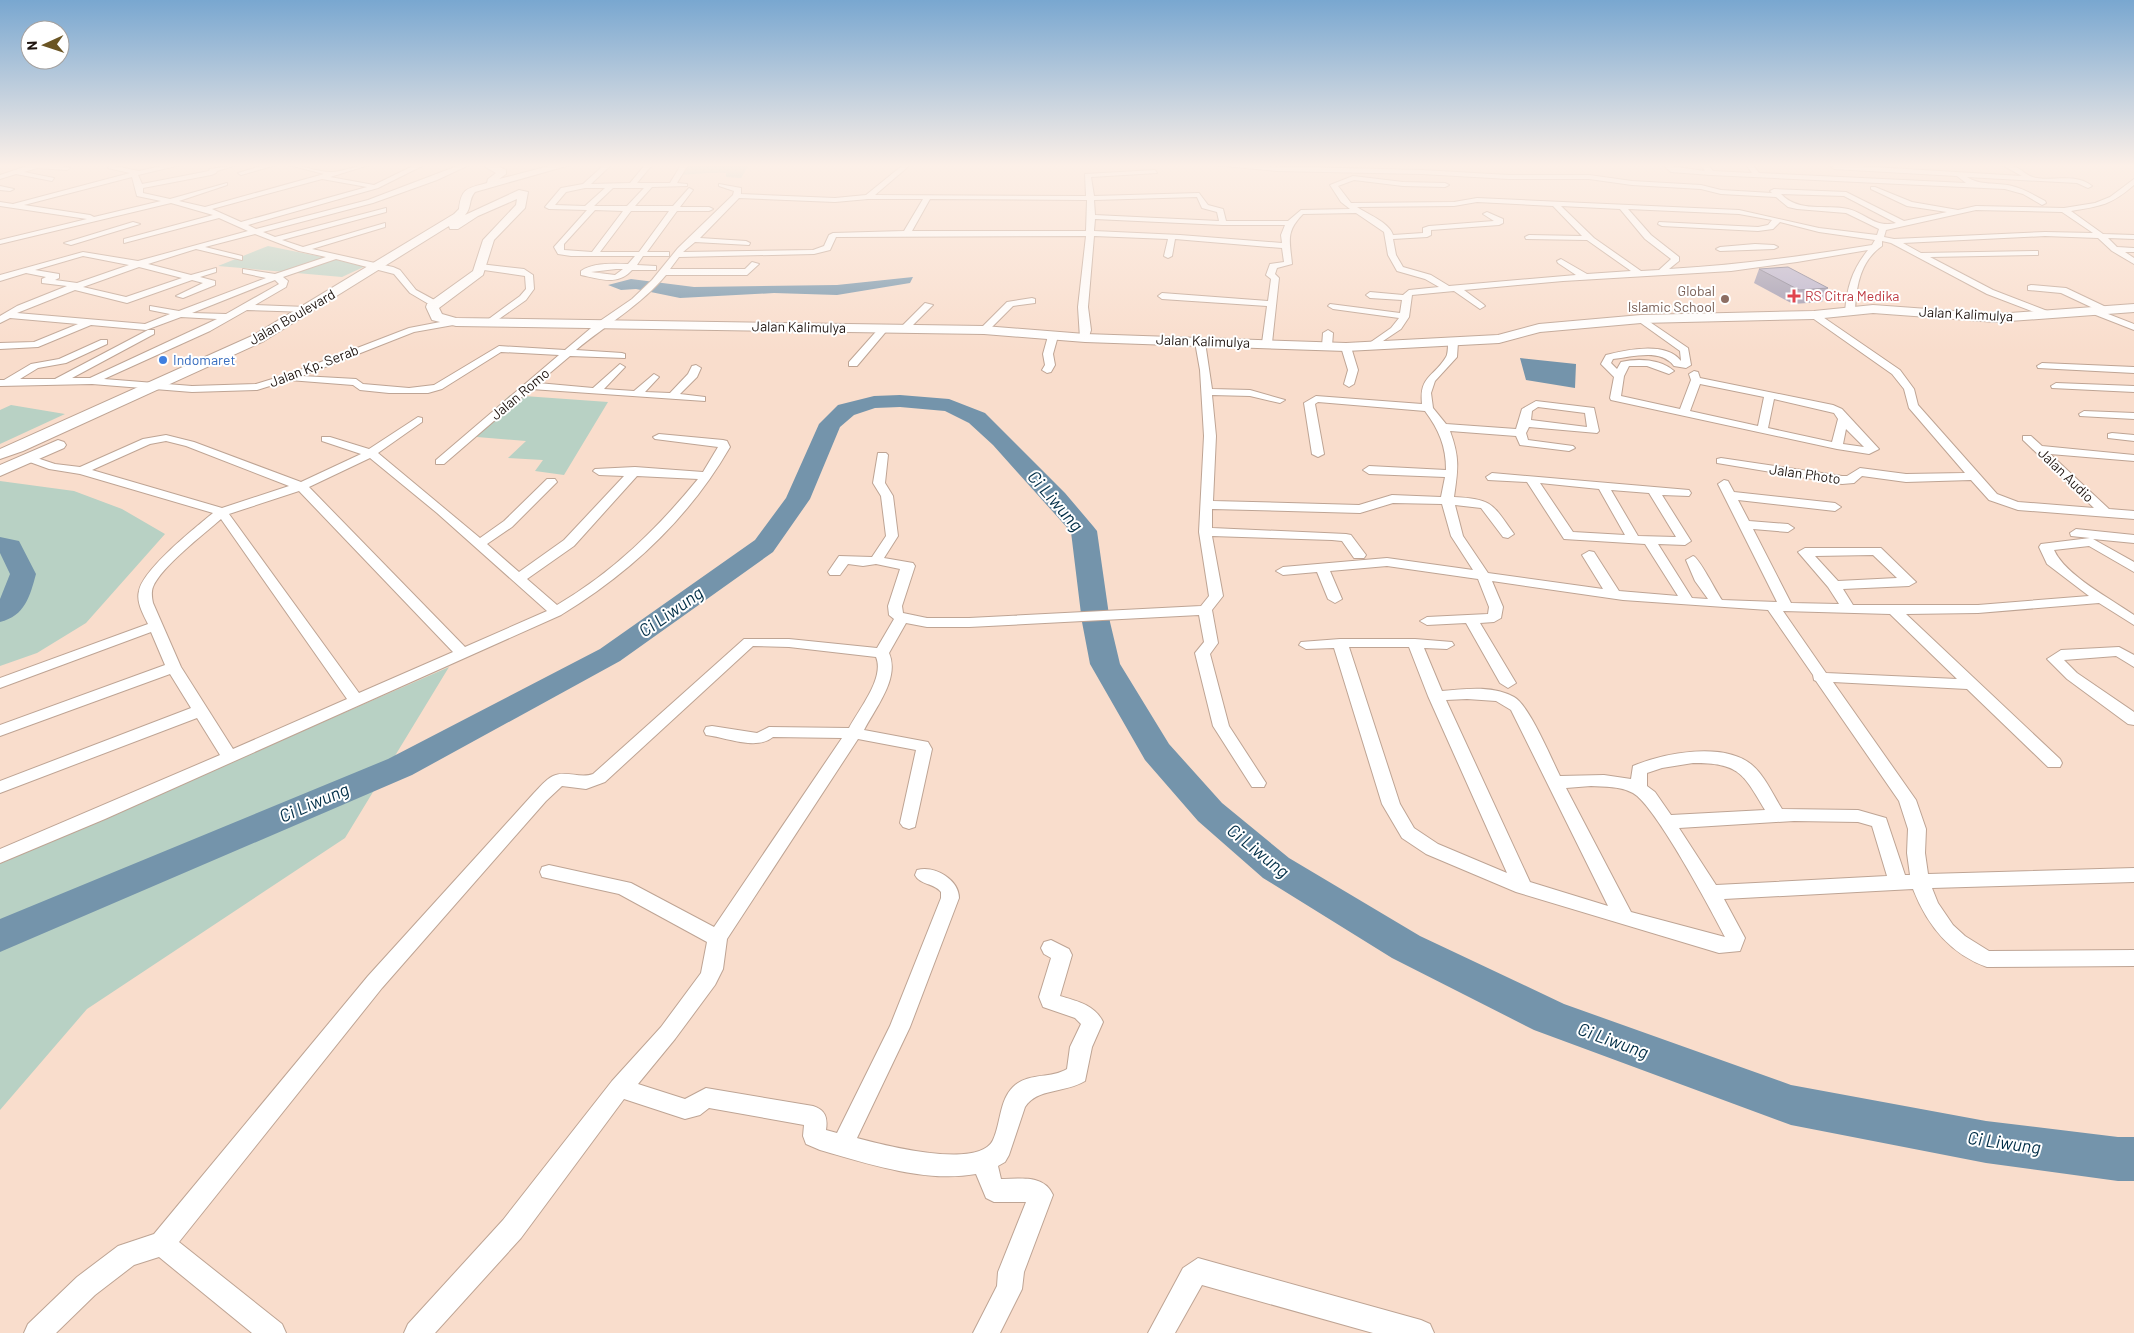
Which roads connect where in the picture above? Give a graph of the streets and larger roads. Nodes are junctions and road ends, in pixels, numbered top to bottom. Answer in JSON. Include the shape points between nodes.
{"nodes":[{"id":1,"x":61,"y":227,"type":"edge"},
{"id":2,"x":90,"y":227,"type":"edge"},
{"id":3,"x":124,"y":227,"type":"edge"},
{"id":4,"x":177,"y":227,"type":"edge"},
{"id":5,"x":245,"y":227,"type":"edge"},
{"id":6,"x":274,"y":227,"type":"edge"},
{"id":7,"x":320,"y":227,"type":"edge"},
{"id":8,"x":375,"y":227,"type":"edge"},
{"id":9,"x":442,"y":227,"type":"edge"},
{"id":10,"x":452,"y":227,"type":"edge"},
{"id":11,"x":498,"y":227,"type":"edge"},
{"id":12,"x":574,"y":227,"type":"edge"},
{"id":13,"x":614,"y":227,"type":"edge"},
{"id":14,"x":663,"y":227,"type":"edge"},
{"id":15,"x":706,"y":227,"type":"edge"},
{"id":16,"x":910,"y":227,"type":"edge"},
{"id":17,"x":1150,"y":227,"type":"edge"},
{"id":18,"x":1166,"y":227,"type":"edge"},
{"id":19,"x":1288,"y":227,"type":"edge"},
{"id":20,"x":1384,"y":227,"type":"edge"},
{"id":21,"x":1440,"y":227,"type":"edge"},
{"id":22,"x":1578,"y":227,"type":"edge"},
{"id":23,"x":1640,"y":227,"type":"edge"},
{"id":24,"x":1724,"y":227,"type":"edge"},
{"id":25,"x":1769,"y":227,"type":"edge"},
{"id":26,"x":1809,"y":227,"type":"edge"},
{"id":27,"x":1868,"y":227,"type":"edge"},
{"id":28,"x":1898,"y":227,"type":"edge"},
{"id":29,"x":2090,"y":227,"type":"edge"},
{"id":30,"x":1155,"y":228,"type":"junction"},
{"id":31,"x":1091,"y":230,"type":"junction"},
{"id":32,"x":110,"y":231,"type":"junction"},
{"id":33,"x":255,"y":232,"type":"junction"},
{"id":34,"x":906,"y":234,"type":"junction"},
{"id":35,"x":2098,"y":235,"type":"junction"},
{"id":36,"x":2134,"y":236,"type":"edge"},
{"id":37,"x":1172,"y":237,"type":"junction"},
{"id":38,"x":1390,"y":237,"type":"junction"},
{"id":39,"x":1529,"y":237,"type":"dead end"},
{"id":40,"x":1880,"y":237,"type":"junction"},
{"id":41,"x":1588,"y":238,"type":"junction"},
{"id":42,"x":13,"y":239,"type":"junction"},
{"id":43,"x":274,"y":240,"type":"junction"},
{"id":44,"x":693,"y":240,"type":"junction"},
{"id":45,"x":126,"y":241,"type":"dead end"},
{"id":46,"x":1893,"y":241,"type":"junction"},
{"id":47,"x":0,"y":242,"type":"edge"},
{"id":48,"x":33,"y":243,"type":"dead end"},
{"id":49,"x":68,"y":243,"type":"dead end"},
{"id":50,"x":1285,"y":246,"type":"junction"},
{"id":51,"x":195,"y":247,"type":"junction"},
{"id":52,"x":302,"y":249,"type":"junction"},
{"id":53,"x":1720,"y":249,"type":"dead end"},
{"id":54,"x":2115,"y":250,"type":"junction"},
{"id":55,"x":2134,"y":250,"type":"edge"},
{"id":56,"x":641,"y":253,"type":"junction"},
{"id":57,"x":2035,"y":253,"type":"dead end"},
{"id":58,"x":594,"y":254,"type":"junction"},
{"id":59,"x":666,"y":254,"type":"dead end"},
{"id":60,"x":1921,"y":254,"type":"junction"},
{"id":61,"x":677,"y":255,"type":"junction"},
{"id":62,"x":733,"y":255,"type":"junction"},
{"id":63,"x":1168,"y":256,"type":"dead end"},
{"id":64,"x":334,"y":257,"type":"junction"},
{"id":65,"x":239,"y":258,"type":"dead end"},
{"id":66,"x":1797,"y":260,"type":"junction"},
{"id":67,"x":1561,"y":261,"type":"dead end"},
{"id":68,"x":2006,"y":262,"type":"dead end"},
{"id":69,"x":2134,"y":262,"type":"edge"},
{"id":70,"x":1937,"y":263,"type":"junction"},
{"id":71,"x":139,"y":264,"type":"junction"},
{"id":72,"x":754,"y":264,"type":"dead end"},
{"id":73,"x":480,"y":266,"type":"junction"},
{"id":74,"x":384,"y":267,"type":"junction"},
{"id":75,"x":653,"y":268,"type":"dead end"},
{"id":76,"x":213,"y":270,"type":"dead end"},
{"id":77,"x":22,"y":271,"type":"junction"},
{"id":78,"x":246,"y":272,"type":"dead end"},
{"id":79,"x":662,"y":272,"type":"junction"},
{"id":80,"x":1660,"y":273,"type":"junction"},
{"id":81,"x":1640,"y":274,"type":"junction"},
{"id":82,"x":275,"y":277,"type":"junction"},
{"id":83,"x":1586,"y":277,"type":"junction"},
{"id":84,"x":0,"y":278,"type":"edge"},
{"id":85,"x":189,"y":278,"type":"junction"},
{"id":86,"x":77,"y":286,"type":"junction"},
{"id":87,"x":2031,"y":288,"type":"dead end"},
{"id":88,"x":1452,"y":289,"type":"junction"},
{"id":89,"x":1370,"y":295,"type":"dead end"},
{"id":90,"x":180,"y":296,"type":"dead end"},
{"id":91,"x":226,"y":296,"type":"junction"},
{"id":92,"x":1162,"y":296,"type":"dead end"},
{"id":93,"x":265,"y":297,"type":"junction"},
{"id":94,"x":1406,"y":298,"type":"junction"},
{"id":95,"x":1032,"y":301,"type":"dead end"},
{"id":96,"x":8,"y":304,"type":"dead end"},
{"id":97,"x":435,"y":304,"type":"junction"},
{"id":98,"x":1273,"y":304,"type":"junction"},
{"id":99,"x":24,"y":306,"type":"junction"},
{"id":100,"x":928,"y":306,"type":"dead end"},
{"id":101,"x":1333,"y":306,"type":"dead end"},
{"id":102,"x":1480,"y":306,"type":"dead end"},
{"id":103,"x":246,"y":307,"type":"junction"},
{"id":104,"x":153,"y":308,"type":"dead end"},
{"id":105,"x":2134,"y":308,"type":"edge"},
{"id":106,"x":2097,"y":309,"type":"junction"},
{"id":107,"x":306,"y":310,"type":"junction"},
{"id":108,"x":1850,"y":312,"type":"junction"},
{"id":109,"x":180,"y":314,"type":"junction"},
{"id":110,"x":2047,"y":314,"type":"junction"},
{"id":111,"x":1814,"y":315,"type":"junction"},
{"id":112,"x":1404,"y":316,"type":"junction"},
{"id":113,"x":3,"y":317,"type":"edge"},
{"id":114,"x":230,"y":317,"type":"junction"},
{"id":115,"x":1641,"y":319,"type":"junction"},
{"id":116,"x":456,"y":322,"type":"junction"},
{"id":117,"x":489,"y":322,"type":"junction"},
{"id":118,"x":88,"y":323,"type":"junction"},
{"id":119,"x":600,"y":325,"type":"junction"},
{"id":120,"x":2134,"y":327,"type":"edge"},
{"id":121,"x":884,"y":328,"type":"junction"},
{"id":122,"x":905,"y":328,"type":"junction"},
{"id":123,"x":984,"y":330,"type":"junction"},
{"id":124,"x":151,"y":332,"type":"dead end"},
{"id":125,"x":1053,"y":336,"type":"junction"},
{"id":126,"x":1085,"y":338,"type":"junction"},
{"id":127,"x":104,"y":342,"type":"dead end"},
{"id":128,"x":1200,"y":342,"type":"junction"},
{"id":129,"x":1453,"y":342,"type":"junction"},
{"id":130,"x":1267,"y":343,"type":"junction"},
{"id":131,"x":0,"y":346,"type":"edge"},
{"id":132,"x":1371,"y":346,"type":"junction"},
{"id":133,"x":1346,"y":347,"type":"junction"},
{"id":134,"x":568,"y":353,"type":"junction"},
{"id":135,"x":622,"y":356,"type":"dead end"},
{"id":136,"x":853,"y":364,"type":"dead end"},
{"id":137,"x":1682,"y":364,"type":"junction"},
{"id":138,"x":2042,"y":366,"type":"dead end"},
{"id":139,"x":620,"y":367,"type":"dead end"},
{"id":140,"x":696,"y":368,"type":"dead end"},
{"id":141,"x":2132,"y":369,"type":"edge"},
{"id":142,"x":1047,"y":370,"type":"dead end"},
{"id":143,"x":1669,"y":370,"type":"junction"},
{"id":144,"x":1619,"y":376,"type":"junction"},
{"id":145,"x":654,"y":377,"type":"dead end"},
{"id":146,"x":1695,"y":377,"type":"junction"},
{"id":147,"x":286,"y":378,"type":"junction"},
{"id":148,"x":56,"y":382,"type":"junction"},
{"id":149,"x":92,"y":382,"type":"junction"},
{"id":150,"x":2,"y":383,"type":"edge"},
{"id":151,"x":1349,"y":384,"type":"dead end"},
{"id":152,"x":530,"y":386,"type":"junction"},
{"id":153,"x":2056,"y":386,"type":"dead end"},
{"id":154,"x":161,"y":387,"type":"junction"},
{"id":155,"x":2134,"y":389,"type":"edge"},
{"id":156,"x":596,"y":391,"type":"junction"},
{"id":157,"x":1208,"y":392,"type":"junction"},
{"id":158,"x":637,"y":394,"type":"junction"},
{"id":159,"x":1770,"y":395,"type":"junction"},
{"id":160,"x":672,"y":397,"type":"junction"},
{"id":161,"x":701,"y":399,"type":"dead end"},
{"id":162,"x":1280,"y":400,"type":"dead end"},
{"id":163,"x":1428,"y":408,"type":"junction"},
{"id":164,"x":1683,"y":414,"type":"junction"},
{"id":165,"x":2084,"y":414,"type":"dead end"},
{"id":166,"x":2134,"y":416,"type":"edge"},
{"id":167,"x":1843,"y":419,"type":"junction"},
{"id":168,"x":418,"y":420,"type":"dead end"},
{"id":169,"x":1443,"y":427,"type":"junction"},
{"id":170,"x":1523,"y":428,"type":"junction"},
{"id":171,"x":1762,"y":431,"type":"junction"},
{"id":172,"x":2112,"y":436,"type":"dead end"},
{"id":173,"x":659,"y":437,"type":"dead end"},
{"id":174,"x":2027,"y":438,"type":"dead end"},
{"id":175,"x":2134,"y":438,"type":"edge"},
{"id":176,"x":326,"y":439,"type":"dead end"},
{"id":177,"x":1837,"y":446,"type":"junction"},
{"id":178,"x":1569,"y":448,"type":"dead end"},
{"id":179,"x":2038,"y":449,"type":"junction"},
{"id":180,"x":371,"y":453,"type":"junction"},
{"id":181,"x":0,"y":454,"type":"edge"},
{"id":182,"x":1318,"y":454,"type":"dead end"},
{"id":183,"x":882,"y":455,"type":"dead end"},
{"id":184,"x":2134,"y":458,"type":"edge"},
{"id":185,"x":31,"y":459,"type":"junction"},
{"id":186,"x":1721,"y":461,"type":"dead end"},
{"id":187,"x":440,"y":462,"type":"dead end"},
{"id":188,"x":1369,"y":470,"type":"dead end"},
{"id":189,"x":0,"y":471,"type":"edge"},
{"id":190,"x":80,"y":471,"type":"junction"},
{"id":191,"x":599,"y":471,"type":"dead end"},
{"id":192,"x":635,"y":471,"type":"junction"},
{"id":193,"x":1450,"y":474,"type":"junction"},
{"id":194,"x":707,"y":476,"type":"junction"},
{"id":195,"x":1492,"y":476,"type":"dead end"},
{"id":196,"x":1976,"y":476,"type":"junction"},
{"id":197,"x":1531,"y":479,"type":"junction"},
{"id":198,"x":551,"y":482,"type":"dead end"},
{"id":199,"x":301,"y":486,"type":"junction"},
{"id":200,"x":1603,"y":486,"type":"junction"},
{"id":201,"x":1654,"y":491,"type":"junction"},
{"id":202,"x":1685,"y":493,"type":"dead end"},
{"id":203,"x":1447,"y":500,"type":"junction"},
{"id":204,"x":1208,"y":505,"type":"junction"},
{"id":205,"x":1835,"y":507,"type":"dead end"},
{"id":206,"x":222,"y":512,"type":"junction"},
{"id":207,"x":2105,"y":512,"type":"junction"},
{"id":208,"x":2134,"y":514,"type":"edge"},
{"id":209,"x":1744,"y":524,"type":"junction"},
{"id":210,"x":1788,"y":528,"type":"dead end"},
{"id":211,"x":1205,"y":532,"type":"junction"},
{"id":212,"x":2076,"y":533,"type":"dead end"},
{"id":213,"x":1508,"y":534,"type":"dead end"},
{"id":214,"x":1634,"y":539,"type":"junction"},
{"id":215,"x":2134,"y":539,"type":"edge"},
{"id":216,"x":1649,"y":540,"type":"junction"},
{"id":217,"x":479,"y":544,"type":"junction"},
{"id":218,"x":1359,"y":555,"type":"dead end"},
{"id":219,"x":1589,"y":555,"type":"dead end"},
{"id":220,"x":2120,"y":559,"type":"junction"},
{"id":221,"x":876,"y":560,"type":"junction"},
{"id":222,"x":1693,"y":560,"type":"dead end"},
{"id":223,"x":2134,"y":561,"type":"edge"},
{"id":224,"x":1322,"y":567,"type":"junction"},
{"id":225,"x":2134,"y":568,"type":"edge"},
{"id":226,"x":1283,"y":571,"type":"dead end"},
{"id":227,"x":835,"y":572,"type":"dead end"},
{"id":228,"x":1483,"y":575,"type":"junction"},
{"id":229,"x":519,"y":578,"type":"junction"},
{"id":230,"x":1834,"y":585,"type":"junction"},
{"id":231,"x":1614,"y":595,"type":"junction"},
{"id":232,"x":1335,"y":598,"type":"dead end"},
{"id":233,"x":2102,"y":600,"type":"junction"},
{"id":234,"x":1688,"y":602,"type":"junction"},
{"id":235,"x":1718,"y":604,"type":"junction"},
{"id":236,"x":1779,"y":606,"type":"junction"},
{"id":237,"x":1848,"y":609,"type":"junction"},
{"id":238,"x":1204,"y":610,"type":"junction"},
{"id":239,"x":1894,"y":610,"type":"junction"},
{"id":240,"x":556,"y":612,"type":"junction"},
{"id":241,"x":902,"y":618,"type":"junction"},
{"id":242,"x":1471,"y":619,"type":"junction"},
{"id":243,"x":1427,"y":621,"type":"dead end"},
{"id":244,"x":2134,"y":621,"type":"edge"},
{"id":245,"x":155,"y":626,"type":"junction"},
{"id":246,"x":1340,"y":643,"type":"junction"},
{"id":247,"x":1415,"y":643,"type":"junction"},
{"id":248,"x":1306,"y":645,"type":"dead end"},
{"id":249,"x":1447,"y":646,"type":"dead end"},
{"id":250,"x":882,"y":653,"type":"junction"},
{"id":251,"x":463,"y":654,"type":"junction"},
{"id":252,"x":2134,"y":662,"type":"edge"},
{"id":253,"x":173,"y":666,"type":"junction"},
{"id":254,"x":1819,"y":677,"type":"junction"},
{"id":255,"x":0,"y":683,"type":"edge"},
{"id":256,"x":1508,"y":683,"type":"dead end"},
{"id":257,"x":1970,"y":684,"type":"junction"},
{"id":258,"x":1436,"y":696,"type":"junction"},
{"id":259,"x":357,"y":702,"type":"junction"},
{"id":260,"x":202,"y":710,"type":"junction"},
{"id":261,"x":2134,"y":720,"type":"edge"},
{"id":262,"x":0,"y":731,"type":"edge"},
{"id":263,"x":712,"y":731,"type":"dead end"},
{"id":264,"x":854,"y":733,"type":"junction"},
{"id":265,"x":230,"y":756,"type":"junction"},
{"id":266,"x":2054,"y":763,"type":"dead end"},
{"id":267,"x":1554,"y":782,"type":"junction"},
{"id":268,"x":1258,"y":783,"type":"dead end"},
{"id":269,"x":1639,"y":786,"type":"junction"},
{"id":270,"x":0,"y":787,"type":"edge"},
{"id":271,"x":1777,"y":816,"type":"junction"},
{"id":272,"x":1666,"y":822,"type":"junction"},
{"id":273,"x":909,"y":824,"type":"dead end"},
{"id":274,"x":0,"y":856,"type":"edge"},
{"id":275,"x":549,"y":872,"type":"dead end"},
{"id":276,"x":924,"y":875,"type":"dead end"},
{"id":277,"x":2134,"y":875,"type":"edge"},
{"id":278,"x":1920,"y":882,"type":"junction"},
{"id":279,"x":1898,"y":883,"type":"junction"},
{"id":280,"x":1523,"y":888,"type":"junction"},
{"id":281,"x":1710,"y":892,"type":"junction"},
{"id":282,"x":1624,"y":918,"type":"junction"},
{"id":283,"x":717,"y":938,"type":"junction"},
{"id":284,"x":1051,"y":948,"type":"dead end"},
{"id":285,"x":2134,"y":958,"type":"edge"},
{"id":286,"x":620,"y":1088,"type":"junction"},
{"id":287,"x":842,"y":1146,"type":"junction"},
{"id":288,"x":986,"y":1162,"type":"junction"},
{"id":289,"x":162,"y":1244,"type":"junction"},
{"id":290,"x":37,"y":1333,"type":"edge"},
{"id":291,"x":273,"y":1333,"type":"edge"},
{"id":292,"x":417,"y":1333,"type":"edge"},
{"id":293,"x":986,"y":1333,"type":"edge"},
{"id":294,"x":1161,"y":1333,"type":"edge"},
{"id":295,"x":1421,"y":1333,"type":"edge"}],
"edges":[{"from":1,"to":42,"type":"street"},
{"from":2,"to":32,"type":"street"},
{"from":3,"to":32,"type":"street"},
{"from":4,"to":45,"type":"street"},
{"from":5,"to":33,"type":"street"},
{"from":6,"to":33,"type":"street"},
{"from":7,"to":43,"type":"street"},
{"from":8,"to":52,"type":"street"},
{"from":9,"to":74,"type":"street","name":"Jalan Boulevard"},
{"from":10,"to":74,"type":"street","name":"Jalan Boulevard"},
{"from":11,"to":73,"type":"street","via":[[484,244]]},
{"from":12,"to":58,"type":"street","via":[[558,247],[561,252]]},
{"from":13,"to":58,"type":"street"},
{"from":14,"to":56,"type":"street"},
{"from":15,"to":44,"type":"street","name":"Jalan Romo"},
{"from":16,"to":34,"type":"street"},
{"from":17,"to":30,"type":"street"},
{"from":18,"to":30,"type":"street"},
{"from":19,"to":50,"type":"street","via":[[1284,235]]},
{"from":20,"to":38,"type":"street"},
{"from":21,"to":38,"type":"street","via":[[1429,228],[1426,230],[1428,235]]},
{"from":22,"to":41,"type":"street"},
{"from":23,"to":80,"type":"street","via":[[1676,260]]},
{"from":24,"to":25,"type":"street"},
{"from":26,"to":40,"type":"street"},
{"from":27,"to":40,"type":"street"},
{"from":28,"to":40,"type":"street"},
{"from":29,"to":35,"type":"street"},
{"from":30,"to":31,"type":"street"},
{"from":30,"to":37,"type":"street"},
{"from":31,"to":34,"type":"street"},
{"from":31,"to":126,"type":"street","via":[[1083,305]]},
{"from":32,"to":49,"type":"street"},
{"from":33,"to":43,"type":"street"},
{"from":33,"to":51,"type":"street"},
{"from":34,"to":62,"type":"street","via":[[833,235],[823,251]]},
{"from":35,"to":36,"type":"street"},
{"from":35,"to":46,"type":"street","via":[[2045,234]]},
{"from":35,"to":54,"type":"street"},
{"from":37,"to":50,"type":"street"},
{"from":37,"to":63,"type":"street"},
{"from":38,"to":88,"type":"street","via":[[1392,255],[1403,275],[1428,277]]},
{"from":39,"to":41,"type":"street"},
{"from":40,"to":46,"type":"street"},
{"from":40,"to":66,"type":"street"},
{"from":40,"to":108,"type":"street","via":[[1859,267],[1852,288]]},
{"from":41,"to":81,"type":"street"},
{"from":42,"to":47,"type":"street"},
{"from":42,"to":48,"type":"street"},
{"from":43,"to":52,"type":"street"},
{"from":44,"to":61,"type":"street","name":"Jalan Romo"},
{"from":44,"to":62,"type":"street","via":[[746,243]]},
{"from":46,"to":60,"type":"street"},
{"from":50,"to":98,"type":"street","via":[[1288,264],[1273,266],[1270,275],[1275,278]]},
{"from":51,"to":65,"type":"street"},
{"from":51,"to":71,"type":"street"},
{"from":52,"to":64,"type":"street"},
{"from":53,"to":66,"type":"street","via":[[1770,245]]},
{"from":54,"to":55,"type":"street"},
{"from":54,"to":69,"type":"street"},
{"from":56,"to":58,"type":"street"},
{"from":56,"to":59,"type":"street"},
{"from":56,"to":75,"type":"street","via":[[629,268]]},
{"from":57,"to":60,"type":"street"},
{"from":60,"to":70,"type":"street"},
{"from":61,"to":62,"type":"street"},
{"from":61,"to":79,"type":"street","name":"Jalan Romo"},
{"from":64,"to":74,"type":"street"},
{"from":64,"to":82,"type":"street"},
{"from":66,"to":80,"type":"street"},
{"from":67,"to":83,"type":"street"},
{"from":68,"to":70,"type":"street"},
{"from":70,"to":110,"type":"street","via":[[1990,292]]},
{"from":71,"to":77,"type":"street","via":[[83,254]]},
{"from":71,"to":85,"type":"street"},
{"from":71,"to":86,"type":"street"},
{"from":72,"to":79,"type":"street","via":[[747,272]]},
{"from":73,"to":97,"type":"street","via":[[473,278]]},
{"from":73,"to":117,"type":"street","via":[[530,275],[530,289],[523,298]]},
{"from":74,"to":97,"type":"street","via":[[398,272],[401,280],[416,294]]},
{"from":74,"to":107,"type":"street","name":"Jalan Boulevard"},
{"from":74,"to":154,"type":"street","name":"Jalan Boulevard","via":[[278,337]]},
{"from":76,"to":85,"type":"street"},
{"from":77,"to":84,"type":"street"},
{"from":77,"to":86,"type":"street","via":[[56,276],[45,281]]},
{"from":78,"to":82,"type":"street"},
{"from":79,"to":119,"type":"street","name":"Jalan Romo","via":[[635,301]]},
{"from":80,"to":81,"type":"street"},
{"from":81,"to":83,"type":"street"},
{"from":82,"to":91,"type":"street"},
{"from":82,"to":93,"type":"street","via":[[283,284]]},
{"from":83,"to":88,"type":"street"},
{"from":85,"to":86,"type":"street","via":[[126,300]]},
{"from":85,"to":90,"type":"street","via":[[212,283]]},
{"from":86,"to":99,"type":"street"},
{"from":87,"to":106,"type":"street","via":[[2063,290]]},
{"from":88,"to":94,"type":"street","via":[[1409,293]]},
{"from":88,"to":102,"type":"street"},
{"from":89,"to":94,"type":"street"},
{"from":91,"to":93,"type":"street"},
{"from":91,"to":109,"type":"street"},
{"from":92,"to":98,"type":"street"},
{"from":93,"to":103,"type":"street"},
{"from":94,"to":112,"type":"street"},
{"from":95,"to":123,"type":"street","via":[[1010,304]]},
{"from":96,"to":99,"type":"street"},
{"from":97,"to":116,"type":"street","name":"Jalan Kalimulya","via":[[432,311],[437,317]]},
{"from":98,"to":130,"type":"street"},
{"from":99,"to":113,"type":"street"},
{"from":100,"to":122,"type":"street"},
{"from":101,"to":112,"type":"street"},
{"from":103,"to":107,"type":"street"},
{"from":103,"to":114,"type":"street"},
{"from":104,"to":109,"type":"street"},
{"from":105,"to":106,"type":"street","name":"Jalan Kalimulya"},
{"from":106,"to":110,"type":"street","name":"Jalan Kalimulya"},
{"from":106,"to":120,"type":"street"},
{"from":107,"to":154,"type":"street","name":"Jalan Boulevard","via":[[259,338]]},
{"from":108,"to":110,"type":"street","name":"Jalan Kalimulya","via":[[1892,310],[1996,318]]},
{"from":108,"to":111,"type":"street","name":"Jalan Kalimulya"},
{"from":109,"to":114,"type":"street"},
{"from":109,"to":118,"type":"street","via":[[138,328]]},
{"from":111,"to":115,"type":"street","name":"Jalan Kalimulya"},
{"from":111,"to":196,"type":"street","via":[[1896,372],[1908,389],[1913,406]]},
{"from":112,"to":132,"type":"street","via":[[1397,330]]},
{"from":113,"to":118,"type":"street"},
{"from":114,"to":149,"type":"street"},
{"from":115,"to":129,"type":"street","name":"Jalan Kalimulya","via":[[1539,328],[1499,338]]},
{"from":115,"to":137,"type":"street","via":[[1685,350]]},
{"from":116,"to":117,"type":"street","name":"Jalan Kalimulya"},
{"from":116,"to":147,"type":"street","name":"Jalan Kp. Serab","via":[[412,330]]},
{"from":117,"to":119,"type":"street","name":"Jalan Kalimulya"},
{"from":118,"to":131,"type":"street","via":[[35,345]]},
{"from":119,"to":121,"type":"street","name":"Jalan Kalimulya"},
{"from":119,"to":134,"type":"street","name":"Jalan Romo"},
{"from":121,"to":122,"type":"street","name":"Jalan Kalimulya"},
{"from":121,"to":136,"type":"street"},
{"from":122,"to":123,"type":"street","name":"Jalan Kalimulya"},
{"from":123,"to":125,"type":"street","name":"Jalan Kalimulya"},
{"from":124,"to":148,"type":"street"},
{"from":125,"to":126,"type":"street","name":"Jalan Kalimulya"},
{"from":125,"to":142,"type":"street"},
{"from":126,"to":128,"type":"street","name":"Jalan Kalimulya"},
{"from":127,"to":150,"type":"street","via":[[62,360],[35,366]]},
{"from":128,"to":130,"type":"street","name":"Jalan Kalimulya"},
{"from":128,"to":157,"type":"street"},
{"from":129,"to":132,"type":"street","name":"Jalan Kalimulya"},
{"from":129,"to":163,"type":"street","via":[[1452,357],[1430,380],[1426,394]]},
{"from":130,"to":133,"type":"street","name":"Jalan Kalimulya","via":[[1328,340]]},
{"from":132,"to":133,"type":"street","name":"Jalan Kalimulya"},
{"from":133,"to":151,"type":"street","via":[[1353,370]]},
{"from":134,"to":135,"type":"street"},
{"from":134,"to":147,"type":"street","via":[[499,349],[427,391]]},
{"from":134,"to":152,"type":"street","name":"Jalan Romo"},
{"from":137,"to":143,"type":"street","via":[[1668,364]]},
{"from":137,"to":144,"type":"street","via":[[1668,354],[1648,352],[1610,357],[1606,364]]},
{"from":137,"to":146,"type":"street","via":[[1695,370]]},
{"from":138,"to":141,"type":"street"},
{"from":139,"to":156,"type":"street"},
{"from":140,"to":160,"type":"street"},
{"from":143,"to":144,"type":"street","via":[[1650,363],[1631,362],[1625,364]]},
{"from":143,"to":146,"type":"street"},
{"from":144,"to":164,"type":"street","via":[[1615,398]]},
{"from":145,"to":158,"type":"street"},
{"from":146,"to":159,"type":"street"},
{"from":146,"to":164,"type":"street"},
{"from":147,"to":154,"type":"street","name":"Jalan Kp. Serab","via":[[257,387]]},
{"from":148,"to":149,"type":"street","name":"Jalan Kp. Serab"},
{"from":148,"to":150,"type":"street","name":"Jalan Kp. Serab"},
{"from":149,"to":154,"type":"street","name":"Jalan Kp. Serab"},
{"from":152,"to":156,"type":"street"},
{"from":152,"to":187,"type":"street","name":"Jalan Romo"},
{"from":153,"to":155,"type":"street"},
{"from":154,"to":181,"type":"street","name":"Jalan Boulevard"},
{"from":154,"to":185,"type":"street","name":"Jalan Boulevard"},
{"from":156,"to":158,"type":"street"},
{"from":157,"to":162,"type":"street","via":[[1250,393]]},
{"from":157,"to":204,"type":"street"},
{"from":158,"to":160,"type":"street"},
{"from":159,"to":167,"type":"street","via":[[1829,407],[1838,411]]},
{"from":159,"to":171,"type":"street"},
{"from":160,"to":161,"type":"street"},
{"from":163,"to":169,"type":"street"},
{"from":163,"to":182,"type":"street","via":[[1316,399],[1309,402]]},
{"from":164,"to":171,"type":"street"},
{"from":165,"to":166,"type":"street"},
{"from":167,"to":177,"type":"street"},
{"from":167,"to":177,"type":"street","via":[[1873,449]]},
{"from":168,"to":180,"type":"street"},
{"from":169,"to":170,"type":"street"},
{"from":169,"to":193,"type":"street","via":[[1452,453]]},
{"from":170,"to":170,"type":"street","via":[[1527,409],[1536,404],[1590,410],[1593,431]]},
{"from":170,"to":178,"type":"street","via":[[1524,443]]},
{"from":171,"to":177,"type":"street"},
{"from":172,"to":175,"type":"street"},
{"from":173,"to":194,"type":"street","via":[[723,443],[724,447]]},
{"from":174,"to":179,"type":"street","name":"Jalan Audio"},
{"from":176,"to":180,"type":"street"},
{"from":179,"to":184,"type":"street"},
{"from":179,"to":207,"type":"street","name":"Jalan Audio"},
{"from":180,"to":199,"type":"street"},
{"from":180,"to":217,"type":"street"},
{"from":183,"to":221,"type":"street","via":[[879,483],[887,496],[892,536]]},
{"from":185,"to":189,"type":"street","name":"Jalan Boulevard"},
{"from":185,"to":190,"type":"street","via":[[53,467]]},
{"from":186,"to":196,"type":"street","name":"Jalan Photo","via":[[1842,480],[1850,480],[1860,472],[1906,478]]},
{"from":188,"to":193,"type":"street"},
{"from":190,"to":199,"type":"street","via":[[147,440],[166,438]]},
{"from":190,"to":206,"type":"street"},
{"from":191,"to":192,"type":"street"},
{"from":192,"to":194,"type":"street"},
{"from":192,"to":229,"type":"street","via":[[569,543]]},
{"from":193,"to":203,"type":"street"},
{"from":194,"to":240,"type":"street","via":[[670,522],[632,561]]},
{"from":195,"to":197,"type":"street"},
{"from":196,"to":207,"type":"street","via":[[1993,497],[2003,502],[2018,506]]},
{"from":197,"to":200,"type":"street"},
{"from":197,"to":214,"type":"street","via":[[1569,536]]},
{"from":198,"to":217,"type":"street","via":[[513,519]]},
{"from":199,"to":206,"type":"street"},
{"from":199,"to":251,"type":"street"},
{"from":200,"to":201,"type":"street"},
{"from":200,"to":214,"type":"street"},
{"from":201,"to":202,"type":"street"},
{"from":201,"to":216,"type":"street","via":[[1685,541]]},
{"from":203,"to":204,"type":"street","via":[[1392,499],[1360,509]]},
{"from":203,"to":213,"type":"street","via":[[1485,505]]},
{"from":203,"to":228,"type":"street","via":[[1457,536]]},
{"from":204,"to":211,"type":"street"},
{"from":205,"to":209,"type":"street","via":[[1727,490]]},
{"from":206,"to":245,"type":"street","via":[[148,584],[144,593]]},
{"from":206,"to":259,"type":"street"},
{"from":207,"to":208,"type":"street"},
{"from":209,"to":210,"type":"street"},
{"from":209,"to":236,"type":"street"},
{"from":211,"to":218,"type":"street","via":[[1346,538]]},
{"from":211,"to":238,"type":"street","via":[[1216,596]]},
{"from":212,"to":215,"type":"street"},
{"from":214,"to":216,"type":"street"},
{"from":216,"to":234,"type":"street"},
{"from":217,"to":229,"type":"street"},
{"from":219,"to":231,"type":"street"},
{"from":220,"to":223,"type":"street"},
{"from":220,"to":225,"type":"street"},
{"from":220,"to":233,"type":"street","via":[[2091,542],[2046,548],[2052,562]]},
{"from":221,"to":227,"type":"street","via":[[844,559]]},
{"from":221,"to":241,"type":"street","via":[[908,566],[895,606],[896,615]]},
{"from":222,"to":235,"type":"street"},
{"from":224,"to":226,"type":"street"},
{"from":224,"to":228,"type":"street","via":[[1387,562]]},
{"from":224,"to":232,"type":"street"},
{"from":228,"to":231,"type":"street"},
{"from":228,"to":242,"type":"street","via":[[1496,607],[1494,618]]},
{"from":229,"to":240,"type":"street"},
{"from":230,"to":230,"type":"street","via":[[1890,583],[1909,582],[1876,551],[1805,552]]},
{"from":230,"to":237,"type":"street"},
{"from":231,"to":234,"type":"street"},
{"from":233,"to":239,"type":"street","via":[[1978,609]]},
{"from":233,"to":244,"type":"street"},
{"from":234,"to":235,"type":"street"},
{"from":235,"to":236,"type":"street"},
{"from":236,"to":237,"type":"street"},
{"from":236,"to":254,"type":"street"},
{"from":237,"to":239,"type":"street"},
{"from":238,"to":241,"type":"street","via":[[942,622]]},
{"from":238,"to":268,"type":"street","via":[[1211,643],[1202,653],[1220,726]]},
{"from":239,"to":257,"type":"street"},
{"from":240,"to":251,"type":"street"},
{"from":241,"to":250,"type":"street"},
{"from":242,"to":243,"type":"street"},
{"from":242,"to":256,"type":"street"},
{"from":245,"to":253,"type":"street"},
{"from":245,"to":255,"type":"street"},
{"from":246,"to":247,"type":"street"},
{"from":246,"to":248,"type":"street"},
{"from":246,"to":280,"type":"street","via":[[1391,804],[1408,833],[1432,849]]},
{"from":247,"to":249,"type":"street"},
{"from":247,"to":258,"type":"street"},
{"from":250,"to":264,"type":"street","via":[[886,663],[882,682]]},
{"from":250,"to":289,"type":"street","via":[[749,642],[599,778],[586,783],[556,781],[375,982]]},
{"from":251,"to":259,"type":"street"},
{"from":252,"to":261,"type":"street","via":[[2119,651],[2061,655],[2054,659],[2072,676]]},
{"from":253,"to":260,"type":"street"},
{"from":253,"to":262,"type":"street"},
{"from":254,"to":257,"type":"street"},
{"from":254,"to":278,"type":"street","via":[[1907,800],[1917,829],[1915,844]]},
{"from":257,"to":266,"type":"street"},
{"from":258,"to":267,"type":"street","via":[[1498,695],[1511,700]]},
{"from":258,"to":280,"type":"street"},
{"from":259,"to":265,"type":"street"},
{"from":260,"to":265,"type":"street"},
{"from":260,"to":270,"type":"street"},
{"from":263,"to":264,"type":"street","via":[[756,738],[762,738],[769,732]]},
{"from":264,"to":273,"type":"street","via":[[924,749]]},
{"from":264,"to":283,"type":"street"},
{"from":265,"to":274,"type":"street"},
{"from":267,"to":269,"type":"street","via":[[1619,782]]},
{"from":267,"to":282,"type":"street"},
{"from":269,"to":271,"type":"street","via":[[1640,770],[1649,764],[1697,756],[1732,761],[1745,768]]},
{"from":269,"to":272,"type":"street"},
{"from":271,"to":272,"type":"street"},
{"from":271,"to":279,"type":"street","via":[[1858,816],[1880,822]]},
{"from":272,"to":281,"type":"street"},
{"from":275,"to":283,"type":"street","via":[[624,888]]},
{"from":276,"to":287,"type":"street","via":[[944,883],[950,890],[950,898],[900,1027]]},
{"from":277,"to":278,"type":"street"},
{"from":278,"to":279,"type":"street"},
{"from":278,"to":285,"type":"street","via":[[1935,919],[1946,932],[1971,953],[1987,959]]},
{"from":279,"to":281,"type":"street"},
{"from":280,"to":282,"type":"street"},
{"from":281,"to":282,"type":"street","via":[[1735,938],[1733,945],[1720,945]]},
{"from":283,"to":286,"type":"street","via":[[713,969],[708,979],[668,1033]]},
{"from":284,"to":288,"type":"street","via":[[1062,956],[1050,1001],[1082,1012],[1093,1022],[1081,1047],[1077,1074],[1071,1080],[1037,1084],[1019,1095],[1001,1150]]},
{"from":286,"to":287,"type":"street","via":[[685,1109],[706,1098],[813,1116],[816,1120],[814,1136]]},
{"from":286,"to":292,"type":"street","via":[[512,1229]]},
{"from":287,"to":288,"type":"street","via":[[903,1161],[941,1164]]},
{"from":288,"to":293,"type":"street","via":[[994,1190],[1037,1191],[1041,1195],[1011,1272],[1008,1288]]},
{"from":289,"to":290,"type":"street","via":[[127,1255],[86,1286]]},
{"from":289,"to":291,"type":"street"},
{"from":294,"to":295,"type":"street","via":[[1198,1271]]}]}
